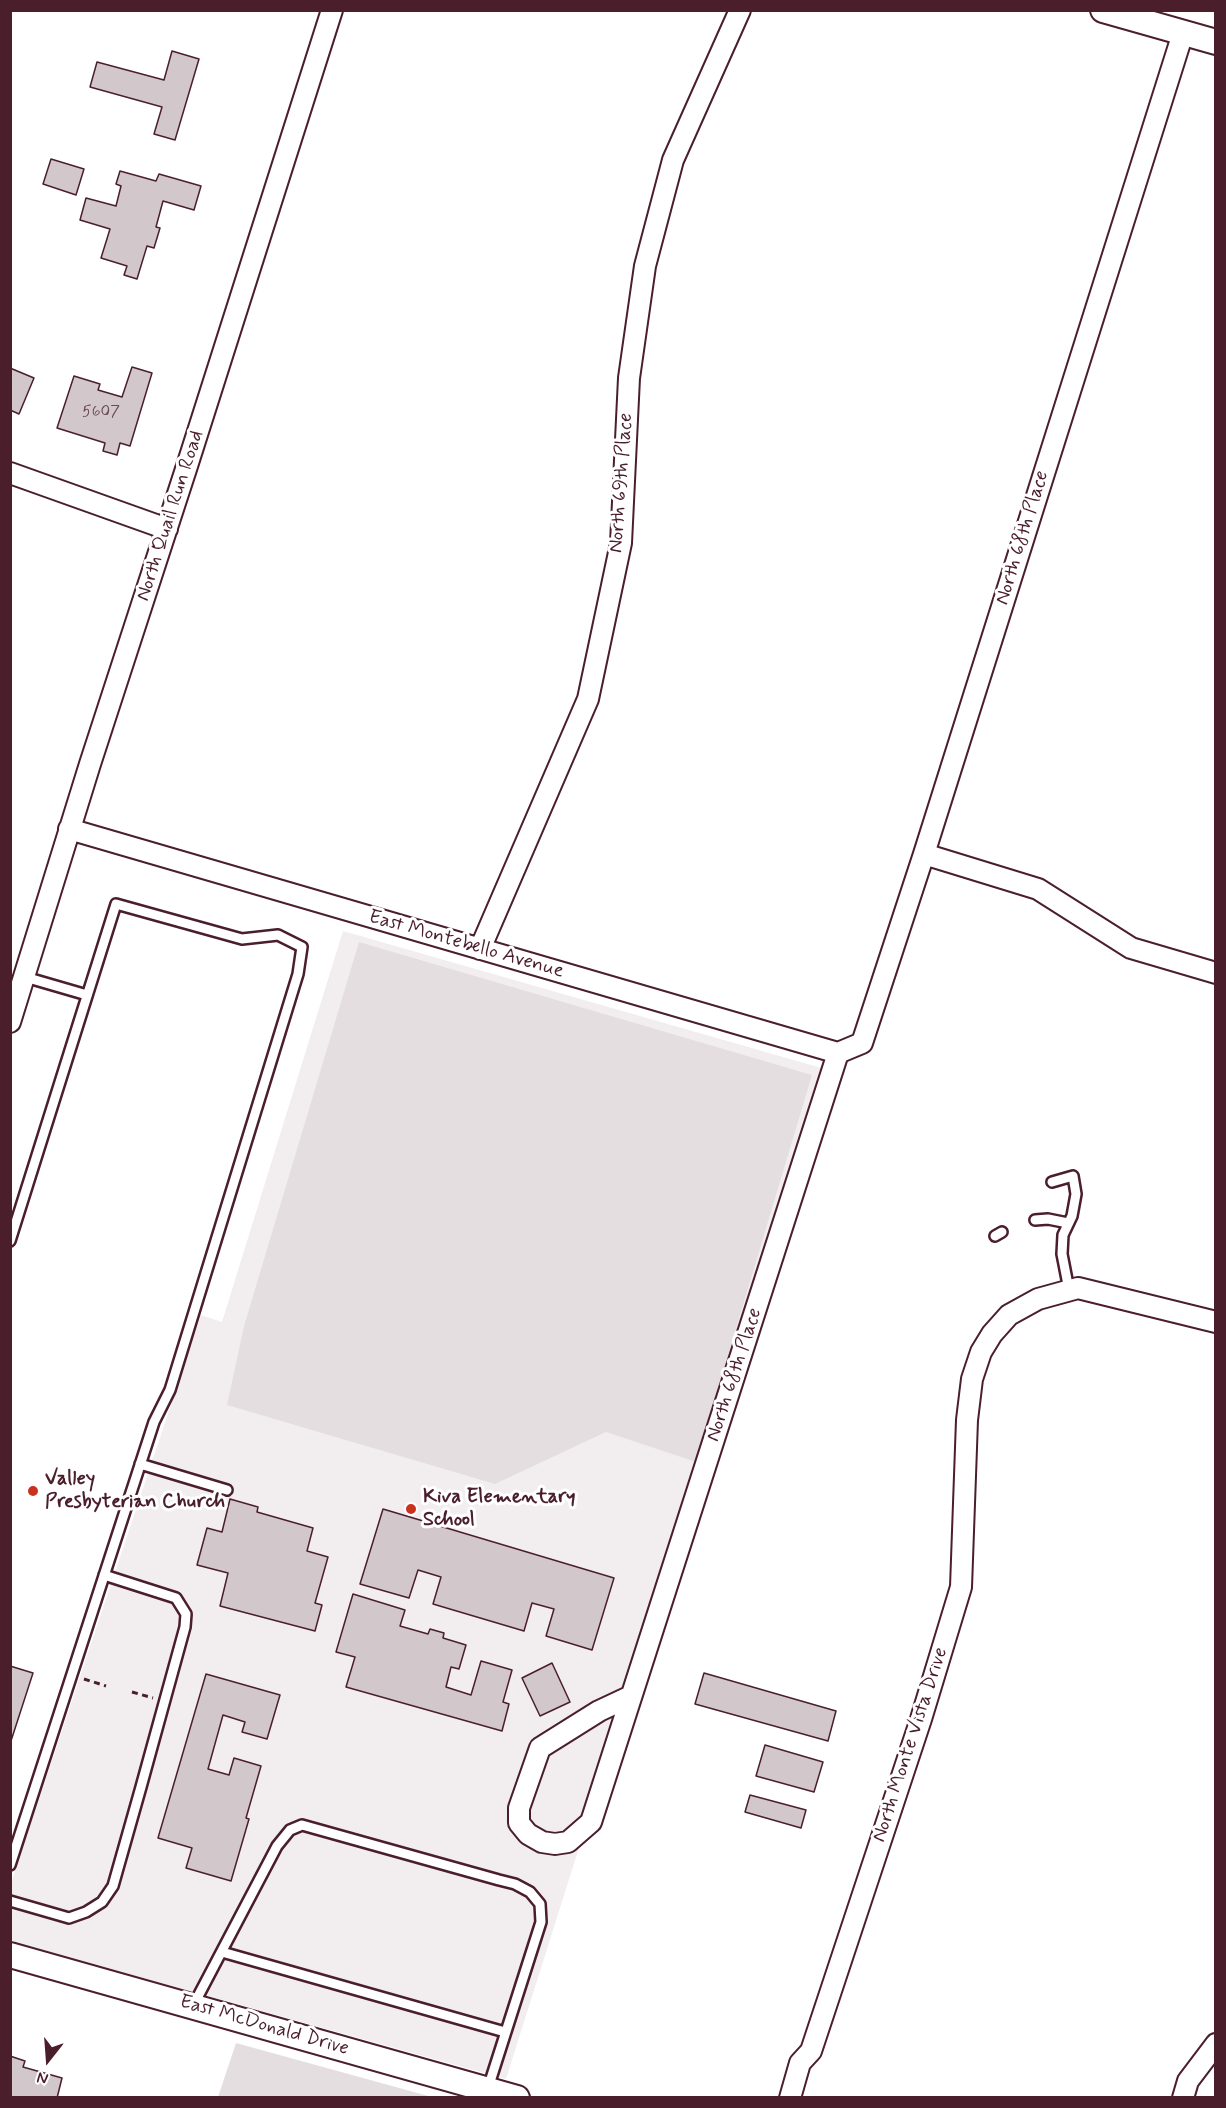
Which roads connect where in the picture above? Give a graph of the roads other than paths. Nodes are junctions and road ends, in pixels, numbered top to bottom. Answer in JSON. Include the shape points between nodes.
{"nodes":[{"id":1,"x":332,"y":10,"type":"edge"},
{"id":2,"x":740,"y":10,"type":"edge"},
{"id":3,"x":1102,"y":10,"type":"edge"},
{"id":4,"x":1183,"y":33,"type":"junction"},
{"id":5,"x":1215,"y":42,"type":"edge"},
{"id":6,"x":10,"y":473,"type":"edge"},
{"id":7,"x":167,"y":529,"type":"junction"},
{"id":8,"x":69,"y":829,"type":"junction"},
{"id":9,"x":924,"y":854,"type":"junction"},
{"id":10,"x":480,"y":949,"type":"junction"},
{"id":11,"x":1215,"y":973,"type":"edge"},
{"id":12,"x":25,"y":977,"type":"junction"},
{"id":13,"x":87,"y":995,"type":"junction"},
{"id":14,"x":10,"y":1022,"type":"edge"},
{"id":15,"x":838,"y":1053,"type":"junction"},
{"id":16,"x":1052,"y":1182,"type":"dead end"},
{"id":17,"x":1035,"y":1221,"type":"dead end"},
{"id":18,"x":1068,"y":1223,"type":"junction"},
{"id":19,"x":10,"y":1241,"type":"edge"},
{"id":20,"x":1069,"y":1290,"type":"junction"},
{"id":21,"x":1215,"y":1322,"type":"edge"},
{"id":22,"x":140,"y":1464,"type":"junction"},
{"id":23,"x":227,"y":1490,"type":"dead end"},
{"id":24,"x":104,"y":1575,"type":"junction"},
{"id":25,"x":631,"y":1696,"type":"junction"},
{"id":26,"x":10,"y":1865,"type":"edge"},
{"id":27,"x":10,"y":1900,"type":"edge"},
{"id":28,"x":222,"y":1952,"type":"junction"},
{"id":29,"x":10,"y":1955,"type":"edge"},
{"id":30,"x":193,"y":2007,"type":"junction"},
{"id":31,"x":505,"y":2032,"type":"junction"},
{"id":32,"x":1215,"y":2044,"type":"edge"},
{"id":33,"x":486,"y":2093,"type":"edge"},
{"id":34,"x":517,"y":2097,"type":"edge"},
{"id":35,"x":790,"y":2097,"type":"edge"},
{"id":36,"x":1183,"y":2097,"type":"edge"}],
"edges":[{"from":1,"to":7,"type":"street","name":"North Quail Run Road"},
{"from":2,"to":10,"type":"street","name":"North 69th Place","via":[[673,160],[645,266],[629,378],[621,543],[588,699]]},
{"from":3,"to":4,"type":"street"},
{"from":4,"to":5,"type":"street"},
{"from":4,"to":9,"type":"street","name":"North 68th Place"},
{"from":6,"to":7,"type":"street"},
{"from":7,"to":8,"type":"street","name":"North Quail Run Road"},
{"from":8,"to":10,"type":"street","name":"East Montebello Avenue"},
{"from":8,"to":12,"type":"street","name":"North Quail Run Road"},
{"from":9,"to":11,"type":"street","via":[[1038,889],[1131,948]]},
{"from":9,"to":15,"type":"street","name":"North 68th Place","via":[[862,1043]]},
{"from":10,"to":15,"type":"street","name":"East Montebello Avenue"},
{"from":12,"to":13,"type":"lane"},
{"from":12,"to":14,"type":"street","name":"North Quail Run Road"},
{"from":13,"to":19,"type":"lane"},
{"from":13,"to":22,"type":"lane","via":[[116,904],[242,939],[278,935],[302,947],[298,974],[170,1390]]},
{"from":15,"to":25,"type":"street","name":"North 68th Place"},
{"from":16,"to":18,"type":"lane","via":[[1073,1176],[1076,1194]]},
{"from":17,"to":18,"type":"lane"},
{"from":18,"to":20,"type":"lane","via":[[1062,1254]]},
{"from":20,"to":21,"type":"street","via":[[1078,1288]]},
{"from":20,"to":35,"type":"street","name":"North Monte Vista Drive","via":[[1038,1299],[1009,1315],[981,1352],[972,1379],[967,1420],[960,1587],[811,2051],[800,2063]]},
{"from":22,"to":23,"type":"lane"},
{"from":22,"to":24,"type":"lane"},
{"from":24,"to":26,"type":"lane"},
{"from":24,"to":27,"type":"lane","via":[[176,1598],[186,1614],[136,1806],[112,1886],[102,1902],[69,1918]]},
{"from":25,"to":25,"type":"street","name":"North 68th Place","via":[[540,1748],[519,1808],[519,1823],[528,1834],[542,1842],[568,1842],[591,1822]]},
{"from":28,"to":30,"type":"lane"},
{"from":28,"to":31,"type":"lane"},
{"from":28,"to":31,"type":"lane","via":[[277,1846],[290,1830],[302,1825],[515,1884],[531,1892],[540,1904],[541,1922]]},
{"from":29,"to":30,"type":"street","name":"East McDonald Drive"},
{"from":30,"to":33,"type":"street","name":"East McDonald Drive"},
{"from":31,"to":33,"type":"lane"},
{"from":32,"to":36,"type":"street","via":[[1188,2081]]},
{"from":33,"to":34,"type":"street","name":"East McDonald Drive"}]}
